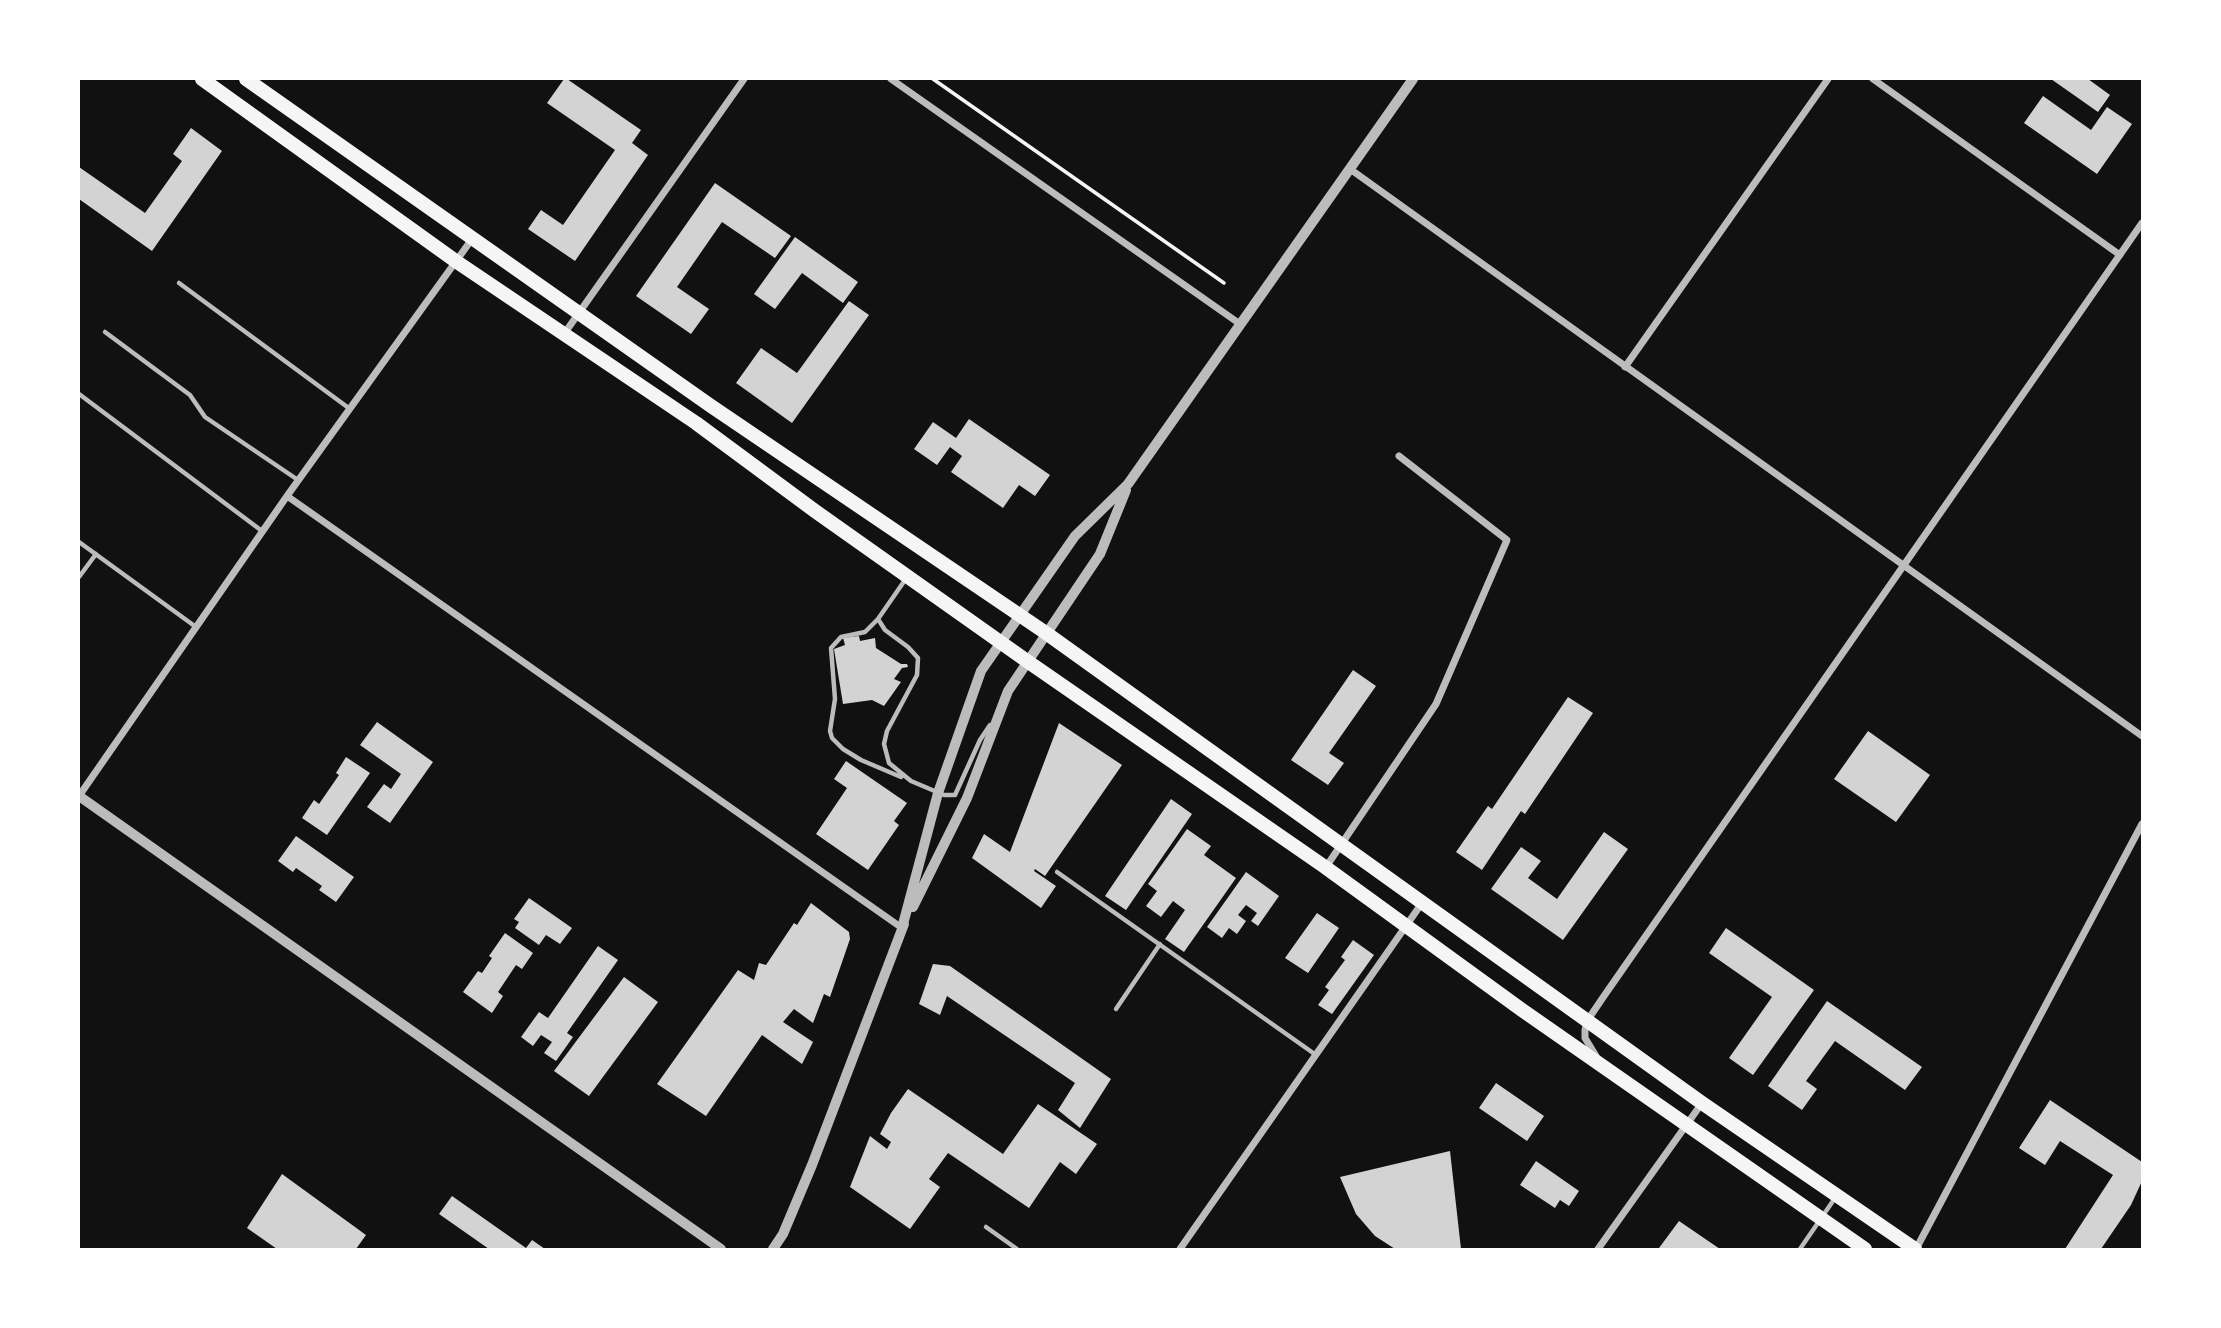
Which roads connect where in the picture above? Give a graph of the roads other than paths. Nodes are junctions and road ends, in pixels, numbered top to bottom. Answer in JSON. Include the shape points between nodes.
{"nodes":[{"id":1,"x":202,"y":79,"type":"edge"},
{"id":2,"x":246,"y":79,"type":"edge"},
{"id":3,"x":744,"y":79,"type":"edge"},
{"id":4,"x":891,"y":79,"type":"edge"},
{"id":5,"x":1413,"y":79,"type":"edge"},
{"id":6,"x":1828,"y":79,"type":"edge"},
{"id":7,"x":1873,"y":79,"type":"edge"},
{"id":8,"x":1350,"y":169,"type":"junction"},
{"id":9,"x":2141,"y":228,"type":"edge"},
{"id":10,"x":472,"y":239,"type":"junction"},
{"id":11,"x":2120,"y":254,"type":"junction"},
{"id":12,"x":457,"y":262,"type":"junction"},
{"id":13,"x":179,"y":283,"type":"dead end"},
{"id":14,"x":579,"y":314,"type":"junction"},
{"id":15,"x":1240,"y":324,"type":"junction"},
{"id":16,"x":105,"y":332,"type":"dead end"},
{"id":17,"x":564,"y":334,"type":"junction"},
{"id":18,"x":1625,"y":367,"type":"junction"},
{"id":19,"x":79,"y":394,"type":"edge"},
{"id":20,"x":350,"y":409,"type":"junction"},
{"id":21,"x":1399,"y":456,"type":"dead end"},
{"id":22,"x":298,"y":481,"type":"junction"},
{"id":23,"x":1128,"y":484,"type":"junction"},
{"id":24,"x":287,"y":496,"type":"junction"},
{"id":25,"x":263,"y":531,"type":"junction"},
{"id":26,"x":79,"y":541,"type":"edge"},
{"id":27,"x":96,"y":554,"type":"junction"},
{"id":28,"x":1904,"y":566,"type":"junction"},
{"id":29,"x":907,"y":576,"type":"junction"},
{"id":30,"x":79,"y":578,"type":"edge"},
{"id":31,"x":1020,"y":615,"type":"junction"},
{"id":32,"x":878,"y":619,"type":"junction"},
{"id":33,"x":197,"y":626,"type":"junction"},
{"id":34,"x":1046,"y":633,"type":"junction"},
{"id":35,"x":1001,"y":642,"type":"junction"},
{"id":36,"x":1027,"y":661,"type":"junction"},
{"id":37,"x":997,"y":716,"type":"junction"},
{"id":38,"x":2142,"y":736,"type":"edge"},
{"id":39,"x":911,"y":781,"type":"junction"},
{"id":40,"x":938,"y":793,"type":"junction"},
{"id":41,"x":79,"y":796,"type":"edge"},
{"id":42,"x":2142,"y":824,"type":"edge"},
{"id":43,"x":1341,"y":844,"type":"junction"},
{"id":44,"x":1325,"y":867,"type":"junction"},
{"id":45,"x":1056,"y":872,"type":"dead end"},
{"id":46,"x":1423,"y":903,"type":"junction"},
{"id":47,"x":1407,"y":925,"type":"junction"},
{"id":48,"x":902,"y":928,"type":"junction"},
{"id":49,"x":1160,"y":944,"type":"junction"},
{"id":50,"x":1116,"y":1009,"type":"dead end"},
{"id":51,"x":1587,"y":1021,"type":"junction"},
{"id":52,"x":1316,"y":1055,"type":"junction"},
{"id":53,"x":1633,"y":1088,"type":"junction"},
{"id":54,"x":1702,"y":1103,"type":"junction"},
{"id":55,"x":1686,"y":1125,"type":"junction"},
{"id":56,"x":1837,"y":1196,"type":"junction"},
{"id":57,"x":1822,"y":1219,"type":"junction"},
{"id":58,"x":986,"y":1227,"type":"dead end"},
{"id":59,"x":721,"y":1249,"type":"edge"},
{"id":60,"x":773,"y":1249,"type":"edge"},
{"id":61,"x":1017,"y":1249,"type":"edge"},
{"id":62,"x":1180,"y":1249,"type":"edge"},
{"id":63,"x":1598,"y":1249,"type":"edge"},
{"id":64,"x":1800,"y":1249,"type":"edge"},
{"id":65,"x":1865,"y":1249,"type":"edge"},
{"id":66,"x":1915,"y":1249,"type":"edge"}],
"edges":[{"from":1,"to":12,"type":"highway"},
{"from":2,"to":10,"type":"highway"},
{"from":3,"to":14,"type":"street"},
{"from":4,"to":15,"type":"street"},
{"from":5,"to":8,"type":"street"},
{"from":6,"to":18,"type":"street"},
{"from":7,"to":11,"type":"street"},
{"from":8,"to":15,"type":"street"},
{"from":8,"to":18,"type":"street"},
{"from":9,"to":11,"type":"street"},
{"from":10,"to":12,"type":"street"},
{"from":10,"to":14,"type":"highway"},
{"from":11,"to":28,"type":"street"},
{"from":12,"to":17,"type":"highway"},
{"from":12,"to":20,"type":"street"},
{"from":13,"to":20,"type":"lane"},
{"from":14,"to":17,"type":"street"},
{"from":14,"to":31,"type":"highway"},
{"from":15,"to":23,"type":"street"},
{"from":16,"to":22,"type":"lane","via":[[190,395],[205,417]]},
{"from":17,"to":29,"type":"highway"},
{"from":18,"to":28,"type":"street"},
{"from":19,"to":25,"type":"lane"},
{"from":20,"to":22,"type":"street"},
{"from":21,"to":43,"type":"street","via":[[1507,540],[1436,704]]},
{"from":22,"to":24,"type":"street"},
{"from":23,"to":31,"type":"street","via":[[1075,536]]},
{"from":23,"to":34,"type":"street","via":[[1100,554]]},
{"from":24,"to":25,"type":"street"},
{"from":24,"to":48,"type":"street"},
{"from":25,"to":33,"type":"street"},
{"from":26,"to":27,"type":"lane"},
{"from":27,"to":30,"type":"lane"},
{"from":27,"to":33,"type":"lane"},
{"from":28,"to":38,"type":"street"},
{"from":28,"to":51,"type":"street"},
{"from":29,"to":32,"type":"lane"},
{"from":29,"to":35,"type":"highway"},
{"from":31,"to":34,"type":"highway"},
{"from":31,"to":35,"type":"street"},
{"from":32,"to":39,"type":"lane","via":[[919,658],[917,675],[884,744],[889,763]]},
{"from":32,"to":39,"type":"lane","via":[[865,632],[841,638],[831,648],[835,699],[830,731],[843,749]]},
{"from":33,"to":41,"type":"street"},
{"from":34,"to":36,"type":"street"},
{"from":34,"to":43,"type":"highway"},
{"from":35,"to":36,"type":"highway"},
{"from":35,"to":40,"type":"street","via":[[981,671]]},
{"from":36,"to":37,"type":"street"},
{"from":36,"to":44,"type":"highway"},
{"from":37,"to":40,"type":"lane","via":[[976,746],[958,790],[951,796]]},
{"from":37,"to":48,"type":"street","via":[[967,798]]},
{"from":39,"to":40,"type":"lane"},
{"from":40,"to":48,"type":"street"},
{"from":41,"to":59,"type":"street"},
{"from":42,"to":66,"type":"street"},
{"from":43,"to":44,"type":"street"},
{"from":43,"to":46,"type":"highway"},
{"from":44,"to":47,"type":"highway"},
{"from":45,"to":49,"type":"lane"},
{"from":46,"to":47,"type":"street"},
{"from":46,"to":51,"type":"highway"},
{"from":47,"to":52,"type":"street"},
{"from":47,"to":53,"type":"highway"},
{"from":48,"to":60,"type":"street","via":[[812,1165]]},
{"from":49,"to":50,"type":"lane"},
{"from":49,"to":52,"type":"lane"},
{"from":51,"to":53,"type":"street","via":[[1589,1046]]},
{"from":51,"to":54,"type":"highway"},
{"from":52,"to":62,"type":"street"},
{"from":53,"to":55,"type":"highway"},
{"from":54,"to":55,"type":"street"},
{"from":54,"to":56,"type":"highway"},
{"from":55,"to":57,"type":"highway"},
{"from":55,"to":63,"type":"street"},
{"from":56,"to":57,"type":"lane"},
{"from":56,"to":66,"type":"highway"},
{"from":57,"to":64,"type":"lane"},
{"from":57,"to":65,"type":"highway"},
{"from":58,"to":61,"type":"lane"}]}
